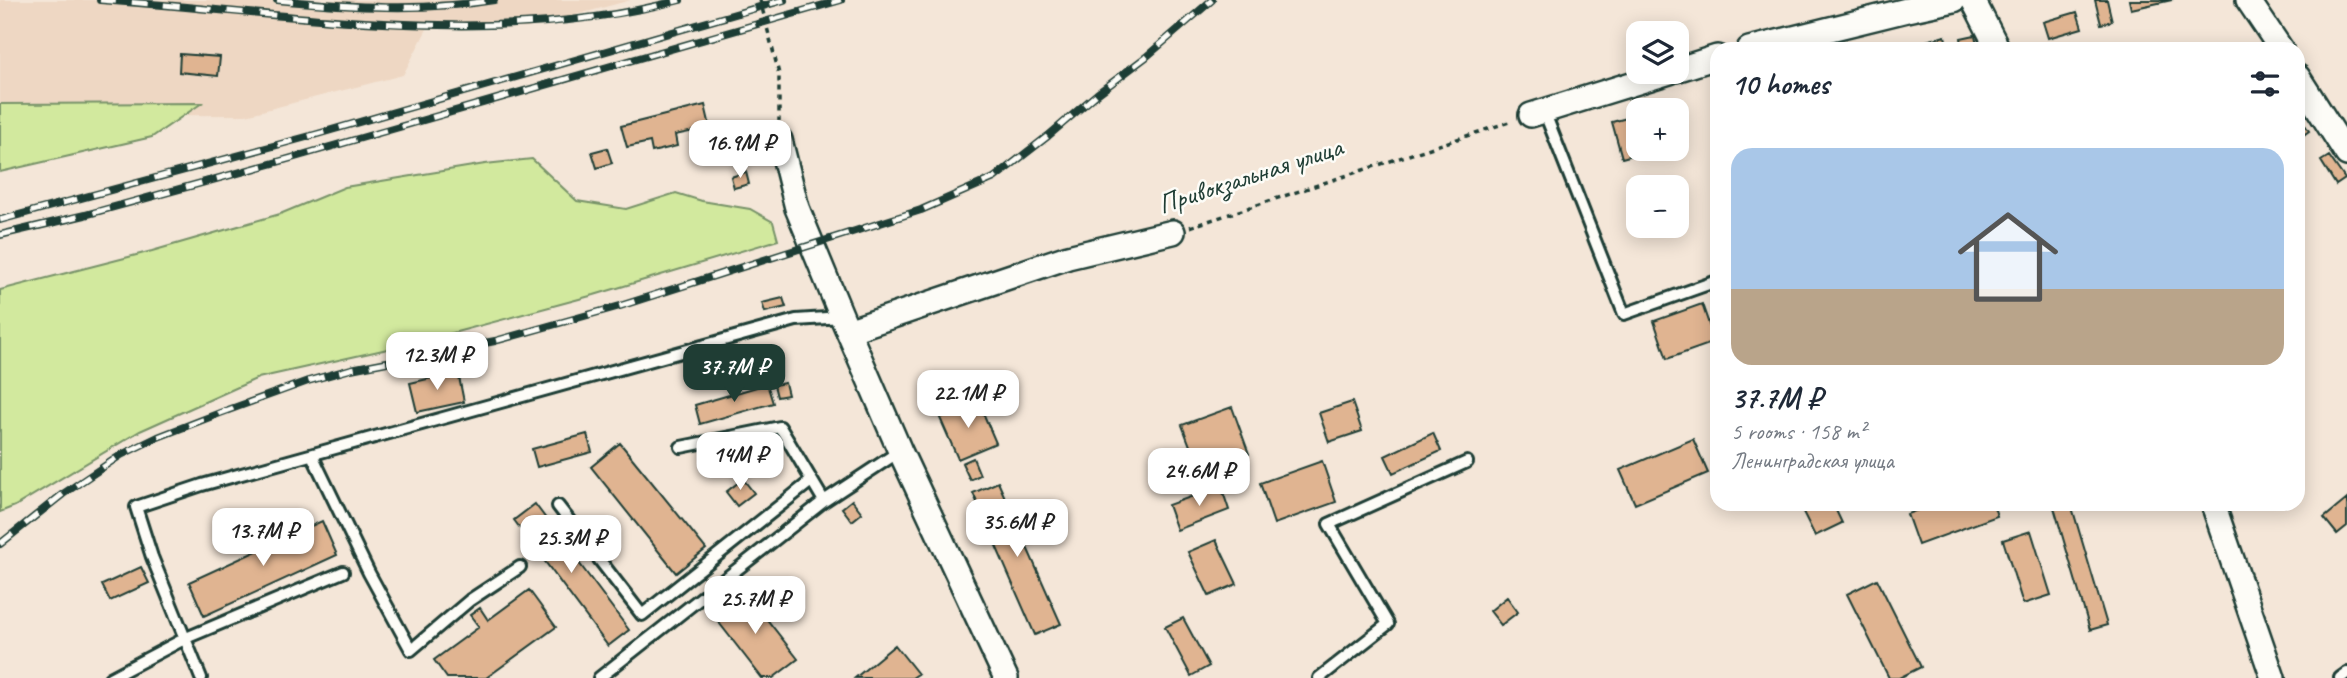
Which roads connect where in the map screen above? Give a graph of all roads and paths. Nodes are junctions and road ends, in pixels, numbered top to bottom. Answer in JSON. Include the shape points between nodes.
{"nodes":[{"id":1,"x":760,"y":0,"type":"edge"},
{"id":2,"x":1954,"y":0,"type":"edge"},
{"id":3,"x":1973,"y":0,"type":"edge"},
{"id":4,"x":2248,"y":0,"type":"edge"},
{"id":5,"x":1777,"y":42,"type":"edge"},
{"id":6,"x":1994,"y":42,"type":"edge"},
{"id":7,"x":2276,"y":42,"type":"edge"},
{"id":8,"x":1710,"y":59,"type":"edge"},
{"id":9,"x":1689,"y":66,"type":"edge"},
{"id":10,"x":1631,"y":84,"type":"edge"},
{"id":11,"x":2305,"y":88,"type":"edge"},
{"id":12,"x":1537,"y":113,"type":"junction"},
{"id":13,"x":780,"y":140,"type":"joint"},
{"id":14,"x":2347,"y":154,"type":"edge"},
{"id":15,"x":1173,"y":232,"type":"joint"},
{"id":16,"x":1710,"y":283,"type":"edge"},
{"id":17,"x":845,"y":324,"type":"junction"},
{"id":18,"x":681,"y":447,"type":"dead end"},
{"id":19,"x":900,"y":451,"type":"junction"},
{"id":20,"x":312,"y":455,"type":"junction"},
{"id":21,"x":1467,"y":462,"type":"dead end"},
{"id":22,"x":811,"y":481,"type":"junction"},
{"id":23,"x":824,"y":501,"type":"junction"},
{"id":24,"x":558,"y":506,"type":"dead end"},
{"id":25,"x":2215,"y":511,"type":"edge"},
{"id":26,"x":520,"y":567,"type":"dead end"},
{"id":27,"x":343,"y":572,"type":"dead end"},
{"id":28,"x":186,"y":638,"type":"junction"},
{"id":29,"x":2347,"y":673,"type":"edge"},
{"id":30,"x":110,"y":678,"type":"edge"},
{"id":31,"x":201,"y":678,"type":"edge"},
{"id":32,"x":599,"y":678,"type":"edge"},
{"id":33,"x":1006,"y":678,"type":"edge"},
{"id":34,"x":1319,"y":678,"type":"edge"},
{"id":35,"x":2273,"y":678,"type":"edge"},
{"id":36,"x":2340,"y":678,"type":"edge"}],
"edges":[{"from":1,"to":13,"type":"path","via":[[779,74]]},
{"from":2,"to":5,"type":"street"},
{"from":3,"to":6,"type":"street"},
{"from":4,"to":7,"type":"street"},
{"from":8,"to":9,"type":"street"},
{"from":10,"to":12,"type":"street"},
{"from":11,"to":14,"type":"street"},
{"from":12,"to":15,"type":"path","name":"Привокзальная улица"},
{"from":12,"to":16,"type":"lane","via":[[1624,314]]},
{"from":13,"to":17,"type":"street","via":[[797,208]]},
{"from":15,"to":17,"type":"street","name":"Привокзальная улица","via":[[1068,257]]},
{"from":17,"to":19,"type":"street"},
{"from":17,"to":20,"type":"lane","via":[[796,320]]},
{"from":18,"to":22,"type":"lane","via":[[780,427]]},
{"from":19,"to":23,"type":"lane"},
{"from":19,"to":33,"type":"street"},
{"from":20,"to":26,"type":"lane","via":[[411,650],[470,600]]},
{"from":20,"to":28,"type":"lane","via":[[136,507]]},
{"from":21,"to":34,"type":"lane","via":[[1329,524],[1388,624]]},
{"from":22,"to":23,"type":"lane"},
{"from":22,"to":24,"type":"lane","via":[[642,615]]},
{"from":23,"to":32,"type":"lane"},
{"from":25,"to":35,"type":"street"},
{"from":27,"to":28,"type":"lane"},
{"from":28,"to":30,"type":"lane"},
{"from":28,"to":31,"type":"lane"},
{"from":29,"to":36,"type":"lane"}]}
